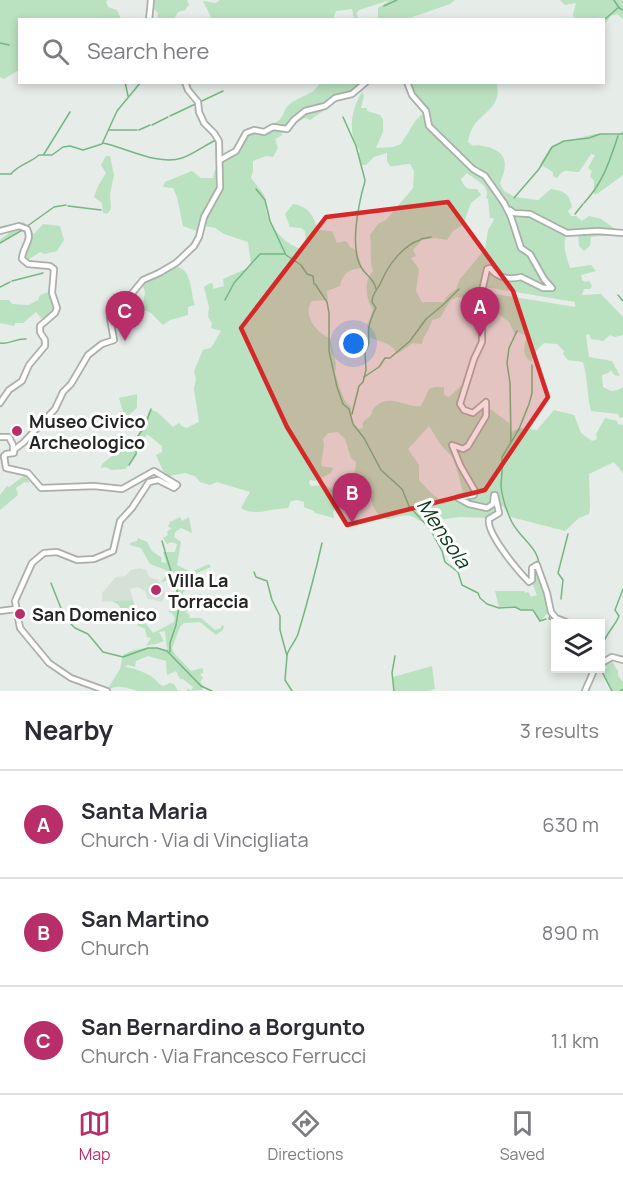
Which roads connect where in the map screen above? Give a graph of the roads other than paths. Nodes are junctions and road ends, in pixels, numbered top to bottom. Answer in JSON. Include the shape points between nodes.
{"nodes":[{"id":1,"x":151,"y":0,"type":"edge"},
{"id":2,"x":149,"y":18,"type":"edge"},
{"id":3,"x":186,"y":84,"type":"edge"},
{"id":4,"x":364,"y":84,"type":"edge"},
{"id":5,"x":408,"y":84,"type":"edge"},
{"id":6,"x":220,"y":160,"type":"junction"},
{"id":7,"x":504,"y":203,"type":"junction"},
{"id":8,"x":0,"y":231,"type":"edge"},
{"id":9,"x":623,"y":233,"type":"edge"},
{"id":10,"x":0,"y":403,"type":"edge"},
{"id":11,"x":0,"y":437,"type":"edge"},
{"id":12,"x":12,"y":451,"type":"junction"},
{"id":13,"x":16,"y":609,"type":"junction"},
{"id":14,"x":0,"y":611,"type":"edge"},
{"id":15,"x":558,"y":619,"type":"edge"},
{"id":16,"x":623,"y":660,"type":"edge"},
{"id":17,"x":605,"y":661,"type":"edge"},
{"id":18,"x":593,"y":673,"type":"edge"},
{"id":19,"x":107,"y":691,"type":"edge"},
{"id":20,"x":585,"y":691,"type":"edge"}],
"edges":[{"from":1,"to":2,"type":"street"},
{"from":3,"to":6,"type":"street","via":[[198,102],[201,117],[218,139]]},
{"from":4,"to":6,"type":"street","via":[[352,94],[305,111],[286,129],[247,132],[236,152]]},
{"from":5,"to":7,"type":"street","via":[[425,109],[429,126],[485,176]]},
{"from":6,"to":12,"type":"street","via":[[220,188],[204,217],[197,243],[176,263],[143,280],[111,315],[114,340],[87,356],[54,410]]},
{"from":7,"to":9,"type":"street","via":[[513,212],[530,214],[565,232]]},
{"from":7,"to":15,"type":"street","via":[[521,248],[530,254],[552,288],[543,288],[521,277],[506,278],[487,269],[482,291],[482,342],[460,401],[461,408],[472,412],[486,402],[487,412],[468,446],[452,447],[475,491],[474,495],[458,498],[487,508],[493,504],[495,495],[499,513],[489,519],[491,533],[529,582],[532,568],[537,565],[551,612]]},
{"from":8,"to":10,"type":"street","via":[[25,228],[30,236],[23,260],[55,271],[51,293],[56,304],[56,310],[40,325],[45,346],[21,382]]},
{"from":11,"to":12,"type":"street","via":[[9,437]]},
{"from":12,"to":13,"type":"street","via":[[5,453],[6,468],[28,473],[41,488],[124,489],[154,471],[177,484],[174,488],[158,480],[148,482],[120,521],[110,552],[94,559],[74,560],[50,551],[36,558],[15,601]]},
{"from":13,"to":14,"type":"street"},
{"from":13,"to":19,"type":"street","via":[[20,629],[52,666],[64,675]]},
{"from":16,"to":17,"type":"street","via":[[612,657]]},
{"from":18,"to":20,"type":"street"}]}
